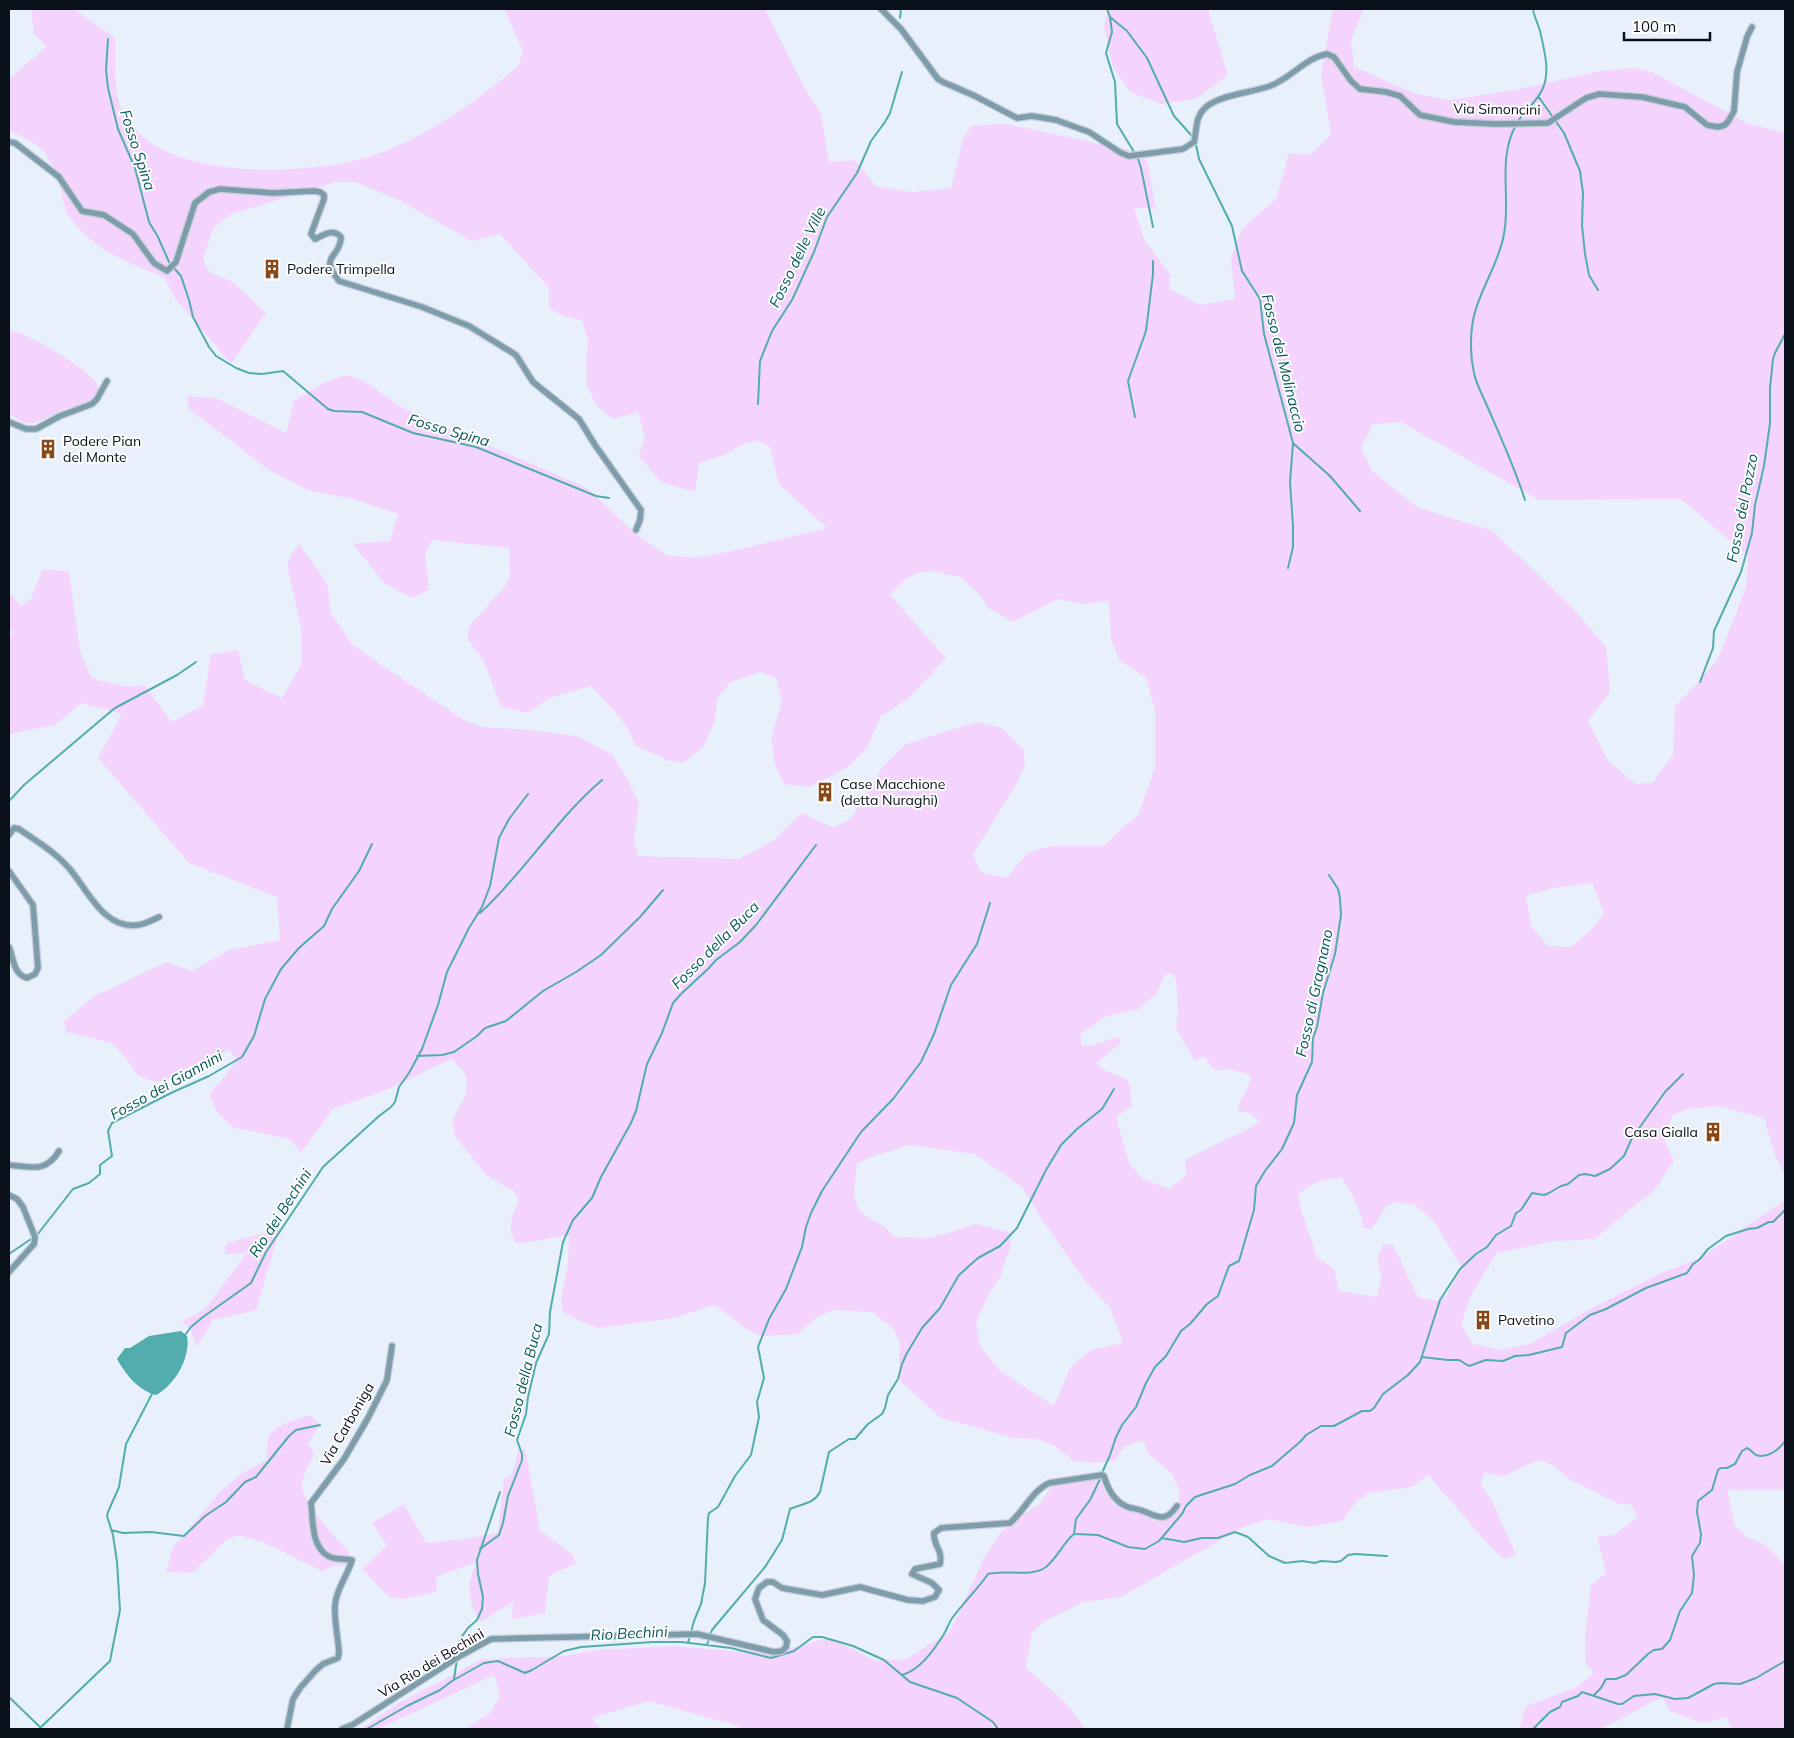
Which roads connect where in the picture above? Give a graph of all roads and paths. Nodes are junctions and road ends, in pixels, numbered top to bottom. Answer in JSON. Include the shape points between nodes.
{"nodes":[{"id":1,"x":881,"y":9,"type":"edge"},
{"id":2,"x":1752,"y":28,"type":"dead end"},
{"id":3,"x":9,"y":142,"type":"edge"},
{"id":4,"x":107,"y":381,"type":"dead end"},
{"id":5,"x":9,"y":422,"type":"edge"},
{"id":6,"x":636,"y":530,"type":"dead end"},
{"id":7,"x":9,"y":835,"type":"edge"},
{"id":8,"x":9,"y":871,"type":"edge"},
{"id":9,"x":159,"y":917,"type":"dead end"},
{"id":10,"x":9,"y":947,"type":"edge"},
{"id":11,"x":58,"y":1151,"type":"dead end"},
{"id":12,"x":9,"y":1165,"type":"edge"},
{"id":13,"x":9,"y":1195,"type":"edge"},
{"id":14,"x":9,"y":1272,"type":"edge"},
{"id":15,"x":392,"y":1346,"type":"dead end"},
{"id":16,"x":1177,"y":1506,"type":"dead end"},
{"id":17,"x":287,"y":1729,"type":"edge"},
{"id":18,"x":342,"y":1729,"type":"edge"}],
"edges":[{"from":1,"to":2,"type":"street","name":"Via Simoncini","via":[[898,25],[935,76],[943,82],[1017,118],[1045,117],[1079,128],[1129,156],[1187,147],[1194,142],[1197,119],[1206,106],[1276,84],[1314,58],[1327,54],[1334,57],[1360,89],[1400,96],[1420,115],[1454,122],[1548,122],[1598,94],[1642,97],[1685,107],[1707,125],[1718,127],[1727,123],[1734,111],[1737,72]]},
{"from":3,"to":6,"type":"street","via":[[22,147],[60,177],[82,211],[104,215],[133,234],[154,263],[167,271],[176,262],[195,203],[209,192],[220,189],[323,194],[324,200],[311,234],[315,239],[332,232],[341,237],[329,261],[330,270],[339,281],[438,313],[469,326],[516,354],[533,382],[580,419],[641,510]]},
{"from":4,"to":5,"type":"street","via":[[92,404],[36,429],[26,429]]},
{"from":7,"to":9,"type":"street","via":[[14,828],[19,828],[47,848],[69,868],[114,923],[138,925]]},
{"from":8,"to":10,"type":"street","via":[[33,905],[38,968],[35,974],[22,977]]},
{"from":11,"to":12,"type":"street","via":[[53,1160],[40,1168]]},
{"from":13,"to":14,"type":"street","via":[[17,1198],[23,1207],[35,1237],[34,1244]]},
{"from":15,"to":17,"type":"street","name":"Via Carboniga","via":[[387,1380],[344,1459],[311,1503],[314,1535],[322,1551],[329,1557],[352,1560],[335,1604],[338,1658],[323,1664],[300,1688],[293,1699]]},
{"from":16,"to":18,"type":"street","name":"Via Rio dei Bechini","via":[[1164,1518],[1130,1508],[1114,1496],[1102,1475],[1049,1483],[1010,1523],[940,1528],[934,1533],[942,1556],[940,1564],[915,1569],[912,1574],[932,1583],[939,1590],[935,1597],[923,1601],[908,1600],[860,1587],[822,1595],[797,1592],[766,1582],[759,1588],[755,1599],[763,1620],[787,1641],[782,1651],[746,1647],[697,1634],[491,1639]]}]}
